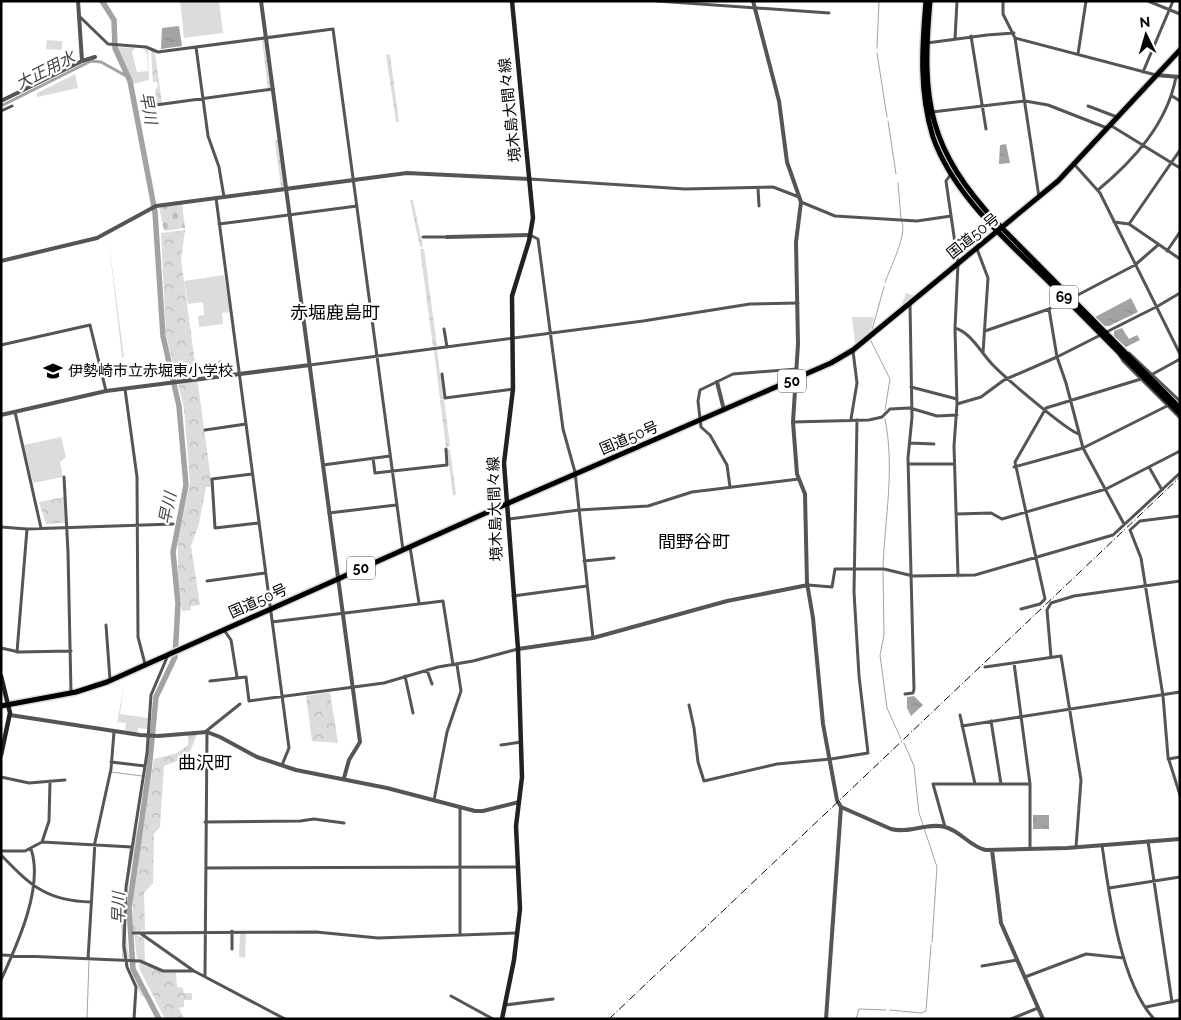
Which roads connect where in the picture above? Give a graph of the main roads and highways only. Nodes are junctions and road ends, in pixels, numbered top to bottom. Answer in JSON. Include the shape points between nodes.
{"nodes":[{"id":1,"x":512,"y":1,"type":"edge"},
{"id":2,"x":926,"y":1,"type":"edge"},
{"id":3,"x":930,"y":1,"type":"edge"},
{"id":4,"x":1180,"y":50,"type":"edge"},
{"id":5,"x":1001,"y":230,"type":"junction"},
{"id":6,"x":1121,"y":351,"type":"junction"},
{"id":7,"x":1180,"y":408,"type":"edge"},
{"id":8,"x":1180,"y":414,"type":"edge"},
{"id":9,"x":506,"y":504,"type":"junction"},
{"id":10,"x":1,"y":676,"type":"edge"},
{"id":11,"x":8,"y":704,"type":"junction"},
{"id":12,"x":1,"y":706,"type":"edge"},
{"id":13,"x":4,"y":735,"type":"edge"},
{"id":14,"x":1,"y":755,"type":"edge"},
{"id":15,"x":502,"y":1019,"type":"edge"}],
"edges":[{"from":1,"to":9,"type":"main road","name":"境木島大間々線","via":[[533,207],[530,235],[511,307],[513,389],[504,463]]},
{"from":2,"to":5,"type":"main road","number":"69","via":[[922,72],[925,105],[937,146],[969,199]]},
{"from":3,"to":5,"type":"main road","number":"69","via":[[927,80],[938,134],[956,172]]},
{"from":4,"to":5,"type":"main road","name":"国道50号","number":"50","via":[[1074,164]]},
{"from":5,"to":6,"type":"main road","number":"69"},
{"from":5,"to":9,"type":"main road","name":"国道50号","number":"50","via":[[853,350],[831,363]]},
{"from":6,"to":7,"type":"main road","number":"69"},
{"from":6,"to":8,"type":"main road","number":"69"},
{"from":9,"to":11,"type":"main road","name":"国道50号","number":"50","via":[[110,680],[71,692]]},
{"from":9,"to":15,"type":"main road","name":"境木島大間々線","via":[[518,649],[522,783],[516,826],[518,933]]},
{"from":10,"to":11,"type":"main road"},
{"from":11,"to":12,"type":"main road","name":"国道50号","number":"50"},
{"from":11,"to":13,"type":"main road","via":[[10,715]]},
{"from":13,"to":14,"type":"main road"}]}
